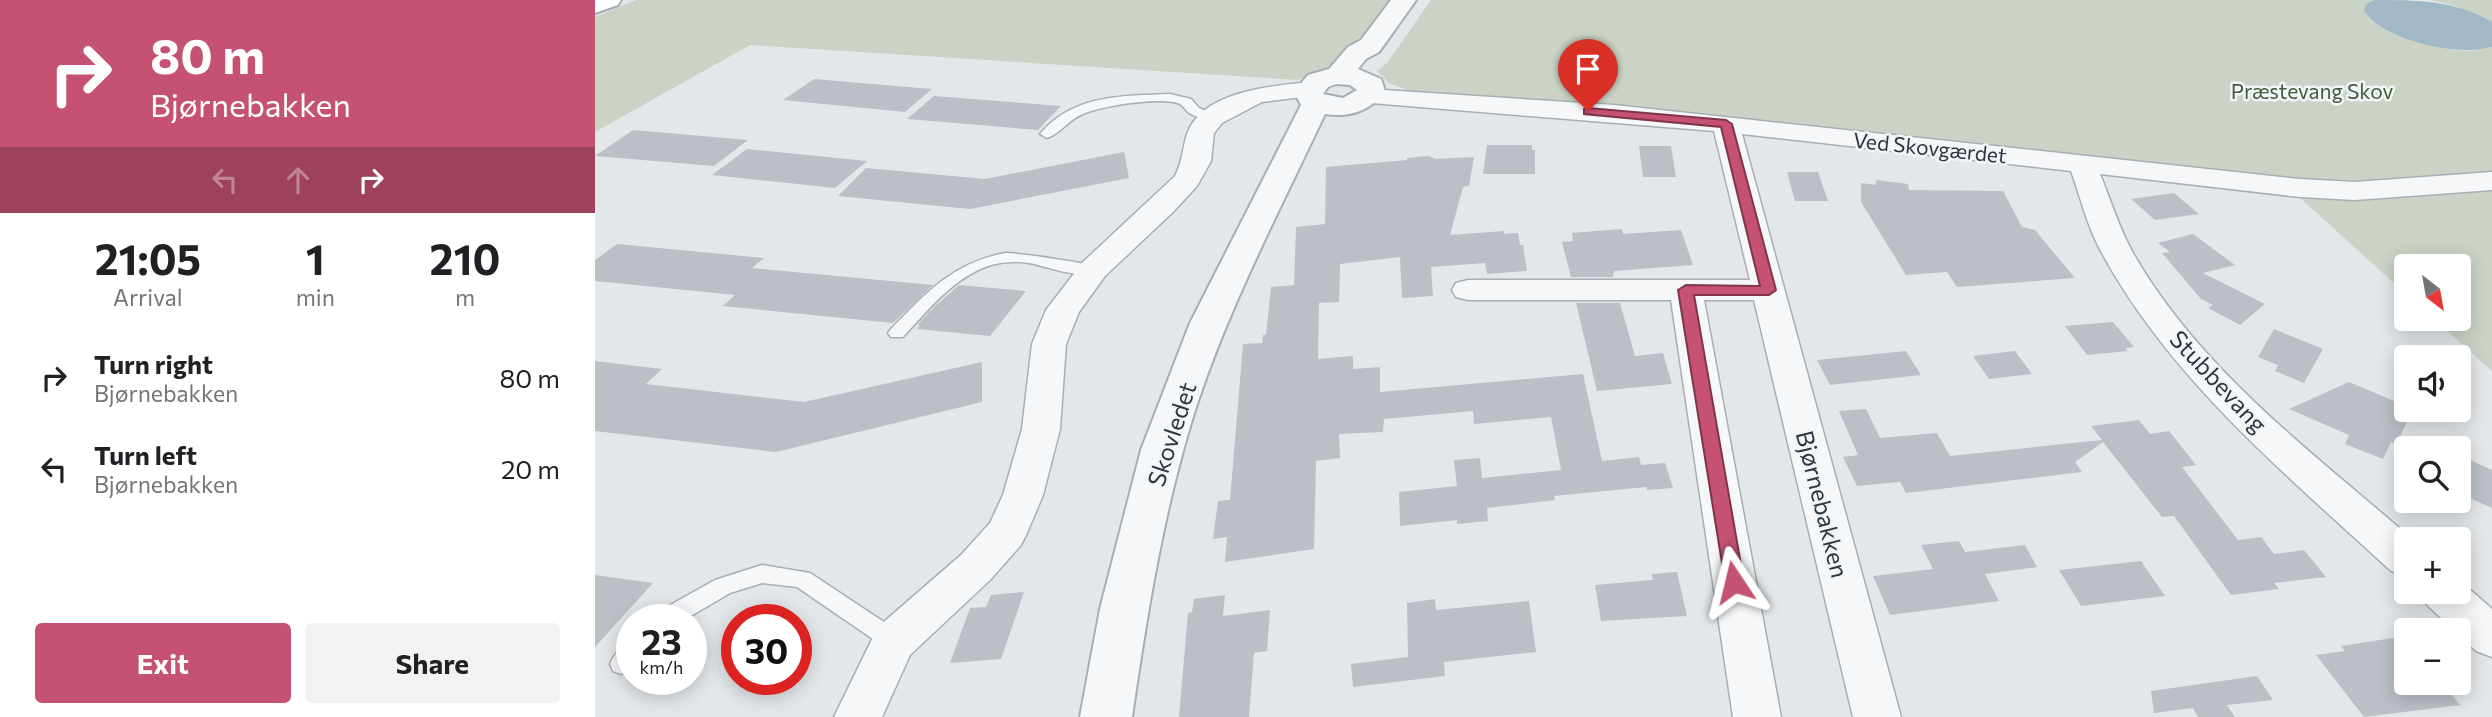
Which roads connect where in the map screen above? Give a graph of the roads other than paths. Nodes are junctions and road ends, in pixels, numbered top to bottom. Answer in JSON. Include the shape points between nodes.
{"nodes":[{"id":1,"x":609,"y":0,"type":"edge"},
{"id":2,"x":1404,"y":0,"type":"edge"},
{"id":3,"x":595,"y":6,"type":"edge"},
{"id":4,"x":1338,"y":91,"type":"junction"},
{"id":5,"x":1213,"y":117,"type":"junction"},
{"id":6,"x":1726,"y":124,"type":"junction"},
{"id":7,"x":1047,"y":134,"type":"dead end"},
{"id":8,"x":2082,"y":164,"type":"junction"},
{"id":9,"x":2492,"y":181,"type":"edge"},
{"id":10,"x":1094,"y":269,"type":"junction"},
{"id":11,"x":1468,"y":290,"type":"dead end"},
{"id":12,"x":1686,"y":290,"type":"junction"},
{"id":13,"x":1769,"y":290,"type":"junction"},
{"id":14,"x":897,"y":333,"type":"dead end"},
{"id":15,"x":2394,"y":548,"type":"edge"},
{"id":16,"x":692,"y":604,"type":"edge"},
{"id":17,"x":2455,"y":604,"type":"edge"},
{"id":18,"x":2492,"y":637,"type":"edge"},
{"id":19,"x":894,"y":641,"type":"junction"},
{"id":20,"x":858,"y":717,"type":"edge"},
{"id":21,"x":1107,"y":717,"type":"edge"},
{"id":22,"x":1757,"y":717,"type":"edge"},
{"id":23,"x":1877,"y":717,"type":"edge"}],
"edges":[{"from":1,"to":3,"type":"main road"},
{"from":2,"to":4,"type":"street","name":"Skovledet","via":[[1370,46],[1375,54]]},
{"from":4,"to":5,"type":"street","name":"Ved Skovgærdet","via":[[1256,95]]},
{"from":4,"to":6,"type":"street","name":"Ved Skovgærdet"},
{"from":4,"to":21,"type":"street","name":"Skovledet","via":[[1307,148],[1286,167],[1209,323],[1162,450],[1124,609]]},
{"from":5,"to":7,"type":"lane","via":[[1170,98],[1117,100],[1066,116]]},
{"from":5,"to":10,"type":"street","via":[[1201,133],[1197,161],[1187,180]]},
{"from":6,"to":8,"type":"street","name":"Ved Skovgærdet"},
{"from":6,"to":13,"type":"street","name":"Bjørnebakken"},
{"from":8,"to":9,"type":"street","name":"Ved Skovgærdet","via":[[2341,190]]},
{"from":8,"to":15,"type":"street","name":"Stubbevang","via":[[2117,253],[2162,320],[2222,391]]},
{"from":10,"to":14,"type":"lane","via":[[1026,258],[986,262],[949,279]]},
{"from":10,"to":19,"type":"street","via":[[1063,310],[1049,344],[1041,429],[1023,495],[1006,533],[976,567]]},
{"from":11,"to":12,"type":"street"},
{"from":12,"to":13,"type":"street"},
{"from":12,"to":22,"type":"street"},
{"from":13,"to":23,"type":"street","name":"Bjørnebakken"},
{"from":16,"to":19,"type":"lane","via":[[723,586],[762,574],[802,579]]},
{"from":17,"to":18,"type":"street"},
{"from":19,"to":20,"type":"street"}]}
